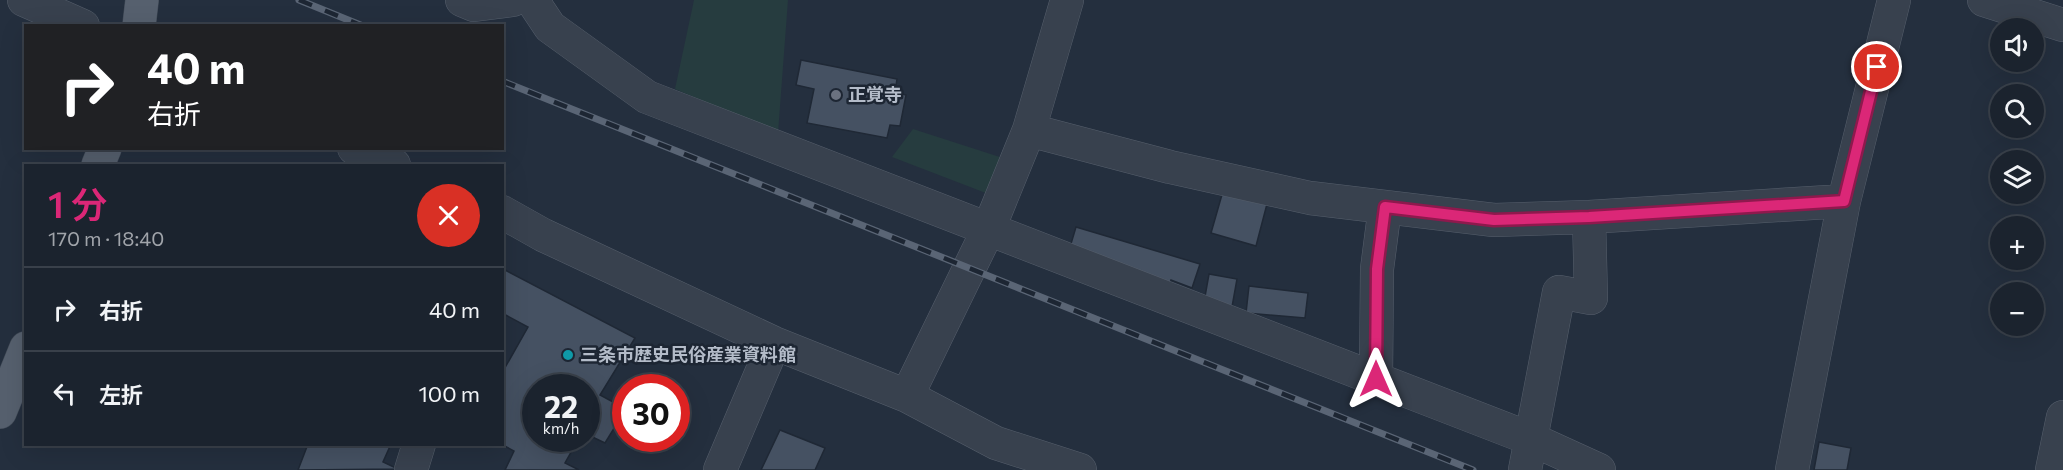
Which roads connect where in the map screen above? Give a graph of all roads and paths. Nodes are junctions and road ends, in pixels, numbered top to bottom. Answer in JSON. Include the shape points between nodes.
{"nodes":[{"id":1,"x":24,"y":0,"type":"edge"},
{"id":2,"x":142,"y":0,"type":"edge"},
{"id":3,"x":462,"y":0,"type":"edge"},
{"id":4,"x":513,"y":0,"type":"edge"},
{"id":5,"x":532,"y":0,"type":"edge"},
{"id":6,"x":1067,"y":0,"type":"edge"},
{"id":7,"x":1894,"y":0,"type":"edge"},
{"id":8,"x":1984,"y":0,"type":"edge"},
{"id":9,"x":78,"y":24,"type":"edge"},
{"id":10,"x":139,"y":24,"type":"edge"},
{"id":11,"x":2063,"y":25,"type":"edge"},
{"id":12,"x":1029,"y":130,"type":"junction"},
{"id":13,"x":104,"y":150,"type":"edge"},
{"id":14,"x":359,"y":150,"type":"edge"},
{"id":15,"x":98,"y":164,"type":"edge"},
{"id":16,"x":392,"y":164,"type":"edge"},
{"id":17,"x":1844,"y":201,"type":"junction"},
{"id":18,"x":1385,"y":207,"type":"junction"},
{"id":19,"x":504,"y":213,"type":"edge"},
{"id":20,"x":1589,"y":217,"type":"junction"},
{"id":21,"x":989,"y":228,"type":"junction"},
{"id":22,"x":774,"y":343,"type":"junction"},
{"id":23,"x":24,"y":353,"type":"edge"},
{"id":24,"x":1376,"y":379,"type":"junction"},
{"id":25,"x":907,"y":396,"type":"junction"},
{"id":26,"x":0,"y":412,"type":"edge"},
{"id":27,"x":2063,"y":417,"type":"edge"},
{"id":28,"x":418,"y":446,"type":"edge"},
{"id":29,"x":1528,"y":455,"type":"edge"},
{"id":30,"x":411,"y":470,"type":"edge"},
{"id":31,"x":720,"y":470,"type":"edge"},
{"id":32,"x":1080,"y":470,"type":"edge"},
{"id":33,"x":1599,"y":470,"type":"edge"},
{"id":34,"x":1792,"y":470,"type":"edge"},
{"id":35,"x":2052,"y":470,"type":"edge"}],
"edges":[{"from":1,"to":9,"type":"street"},
{"from":2,"to":10,"type":"main road"},
{"from":3,"to":4,"type":"street","via":[[474,5]]},
{"from":5,"to":21,"type":"street","via":[[550,27],[646,98]]},
{"from":6,"to":12,"type":"street"},
{"from":7,"to":17,"type":"street"},
{"from":8,"to":11,"type":"street"},
{"from":12,"to":18,"type":"street","via":[[1310,198]]},
{"from":12,"to":21,"type":"street"},
{"from":13,"to":15,"type":"main road"},
{"from":14,"to":16,"type":"street"},
{"from":17,"to":20,"type":"street"},
{"from":17,"to":34,"type":"street"},
{"from":18,"to":20,"type":"street","via":[[1494,220]]},
{"from":18,"to":24,"type":"street","via":[[1377,269]]},
{"from":19,"to":22,"type":"street"},
{"from":20,"to":29,"type":"street","via":[[1591,298],[1559,292]]},
{"from":21,"to":24,"type":"street"},
{"from":21,"to":25,"type":"street"},
{"from":22,"to":25,"type":"street"},
{"from":22,"to":31,"type":"street"},
{"from":23,"to":26,"type":"main road"},
{"from":24,"to":29,"type":"street"},
{"from":25,"to":32,"type":"street","via":[[996,443]]},
{"from":27,"to":35,"type":"street"},
{"from":28,"to":30,"type":"street"},
{"from":29,"to":33,"type":"street"}]}
